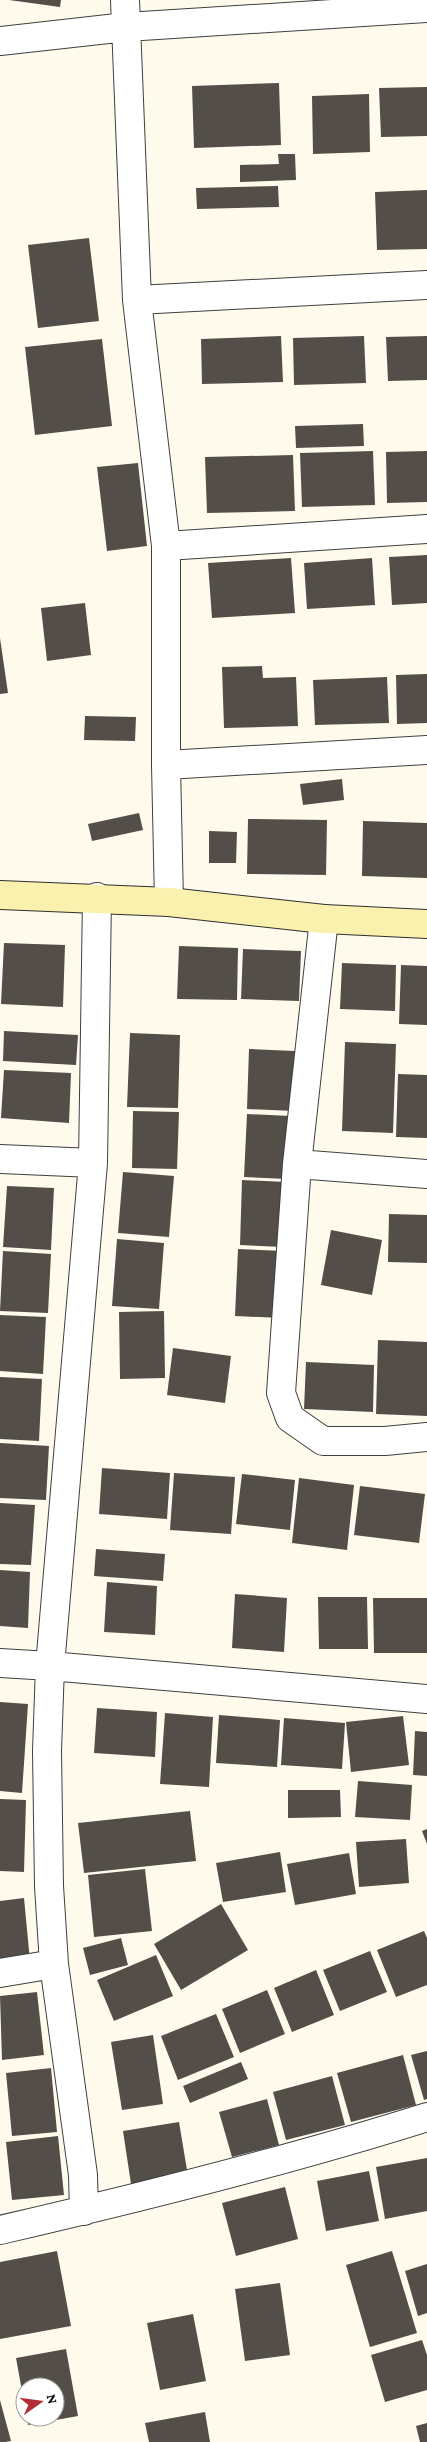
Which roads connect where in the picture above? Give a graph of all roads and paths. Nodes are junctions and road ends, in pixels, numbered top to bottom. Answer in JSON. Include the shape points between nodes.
{"nodes":[{"id":1,"x":427,"y":8,"type":"edge"},
{"id":2,"x":125,"y":13,"type":"edge"},
{"id":3,"x":0,"y":40,"type":"edge"},
{"id":4,"x":427,"y":285,"type":"edge"},
{"id":5,"x":137,"y":300,"type":"junction"},
{"id":6,"x":427,"y":529,"type":"edge"},
{"id":7,"x":166,"y":546,"type":"junction"},
{"id":8,"x":427,"y":750,"type":"edge"},
{"id":9,"x":166,"y":765,"type":"junction"},
{"id":10,"x":0,"y":894,"type":"edge"},
{"id":11,"x":97,"y":897,"type":"junction"},
{"id":12,"x":169,"y":902,"type":"junction"},
{"id":13,"x":324,"y":920,"type":"junction"},
{"id":14,"x":427,"y":924,"type":"edge"},
{"id":15,"x":0,"y":1159,"type":"edge"},
{"id":16,"x":93,"y":1164,"type":"junction"},
{"id":17,"x":297,"y":1164,"type":"junction"},
{"id":18,"x":427,"y":1174,"type":"edge"},
{"id":19,"x":427,"y":1437,"type":"edge"},
{"id":20,"x":0,"y":1663,"type":"edge"},
{"id":21,"x":50,"y":1666,"type":"junction"},
{"id":22,"x":427,"y":1699,"type":"edge"},
{"id":23,"x":54,"y":1964,"type":"junction"},
{"id":24,"x":0,"y":1973,"type":"edge"},
{"id":25,"x":427,"y":2117,"type":"edge"},
{"id":26,"x":84,"y":2211,"type":"junction"},
{"id":27,"x":0,"y":2230,"type":"edge"}],
"edges":[{"from":1,"to":2,"type":"street"},
{"from":2,"to":3,"type":"street"},
{"from":2,"to":5,"type":"street"},
{"from":4,"to":5,"type":"street"},
{"from":5,"to":7,"type":"street"},
{"from":6,"to":7,"type":"street"},
{"from":7,"to":9,"type":"street"},
{"from":8,"to":9,"type":"street"},
{"from":9,"to":12,"type":"street"},
{"from":10,"to":11,"type":"street"},
{"from":11,"to":12,"type":"street"},
{"from":11,"to":16,"type":"street"},
{"from":12,"to":13,"type":"street"},
{"from":13,"to":14,"type":"street"},
{"from":13,"to":17,"type":"street"},
{"from":15,"to":16,"type":"street"},
{"from":16,"to":21,"type":"street"},
{"from":17,"to":18,"type":"street"},
{"from":17,"to":19,"type":"street","via":[[281,1393],[290,1418],[323,1441]]},
{"from":20,"to":21,"type":"street"},
{"from":21,"to":22,"type":"street"},
{"from":21,"to":23,"type":"street","via":[[47,1752]]},
{"from":23,"to":24,"type":"street"},
{"from":23,"to":26,"type":"street","via":[[83,2175]]},
{"from":25,"to":26,"type":"street"},
{"from":26,"to":27,"type":"street"}]}
